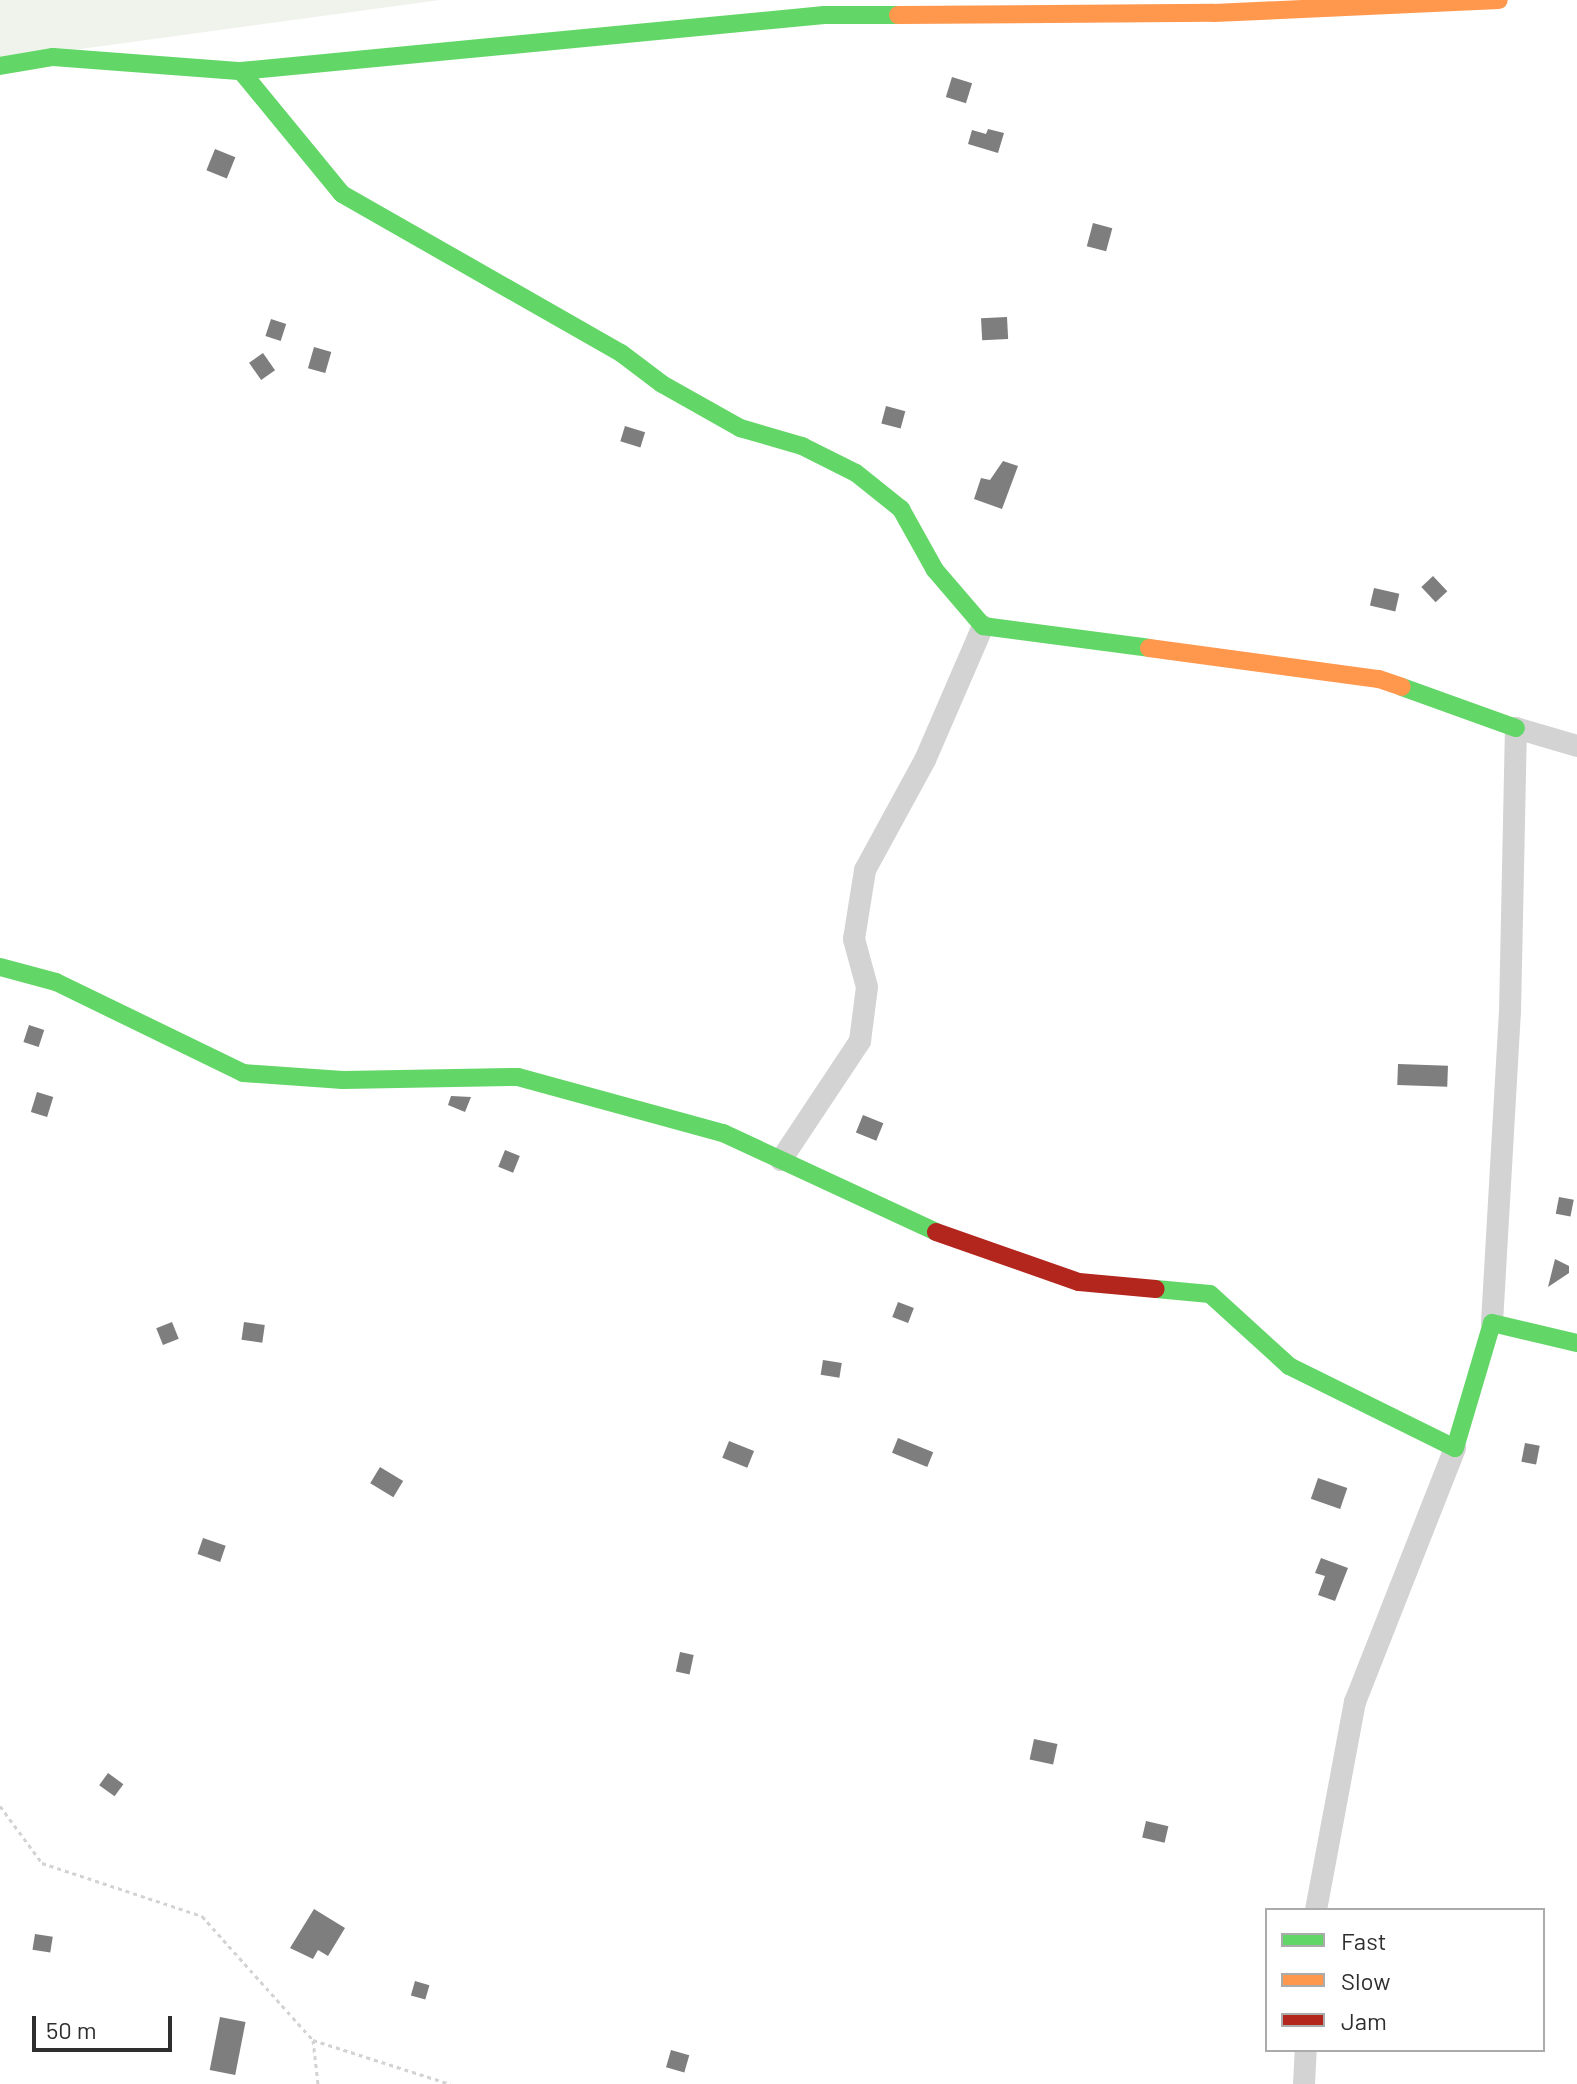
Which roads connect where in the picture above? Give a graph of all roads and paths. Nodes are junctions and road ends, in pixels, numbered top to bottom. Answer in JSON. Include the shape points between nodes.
{"nodes":[{"id":1,"x":1499,"y":0,"type":"edge"},
{"id":2,"x":0,"y":66,"type":"edge"},
{"id":3,"x":241,"y":71,"type":"junction"},
{"id":4,"x":983,"y":626,"type":"junction"},
{"id":5,"x":1516,"y":728,"type":"junction"},
{"id":6,"x":1577,"y":746,"type":"edge"},
{"id":7,"x":0,"y":967,"type":"edge"},
{"id":8,"x":781,"y":1160,"type":"junction"},
{"id":9,"x":1492,"y":1323,"type":"junction"},
{"id":10,"x":1577,"y":1343,"type":"edge"},
{"id":11,"x":1455,"y":1448,"type":"junction"},
{"id":12,"x":0,"y":1806,"type":"edge"},
{"id":13,"x":1316,"y":1908,"type":"edge"},
{"id":14,"x":313,"y":2040,"type":"junction"},
{"id":15,"x":1306,"y":2052,"type":"edge"},
{"id":16,"x":318,"y":2084,"type":"edge"},
{"id":17,"x":450,"y":2084,"type":"edge"},
{"id":18,"x":1304,"y":2084,"type":"edge"}],
"edges":[{"from":1,"to":3,"type":"street","via":[[1214,13],[824,15]]},
{"from":2,"to":3,"type":"street","via":[[53,57]]},
{"from":3,"to":4,"type":"street","via":[[342,194],[621,353],[662,384],[740,428],[802,446],[856,473],[901,509],[935,570]]},
{"from":4,"to":5,"type":"street","via":[[1379,679]]},
{"from":4,"to":8,"type":"street","via":[[925,760],[865,870],[854,939],[867,987],[860,1041]]},
{"from":5,"to":6,"type":"street"},
{"from":5,"to":9,"type":"street","via":[[1510,1012]]},
{"from":7,"to":8,"type":"street","via":[[56,982],[243,1073],[343,1080],[518,1077],[723,1133]]},
{"from":8,"to":11,"type":"street","via":[[966,1246],[1079,1282],[1210,1294],[1289,1366]]},
{"from":9,"to":10,"type":"street"},
{"from":9,"to":11,"type":"street"},
{"from":11,"to":13,"type":"street","via":[[1355,1702]]},
{"from":12,"to":14,"type":"path","via":[[42,1863],[202,1916]]},
{"from":14,"to":16,"type":"path"},
{"from":14,"to":17,"type":"path"},
{"from":15,"to":18,"type":"street"}]}
